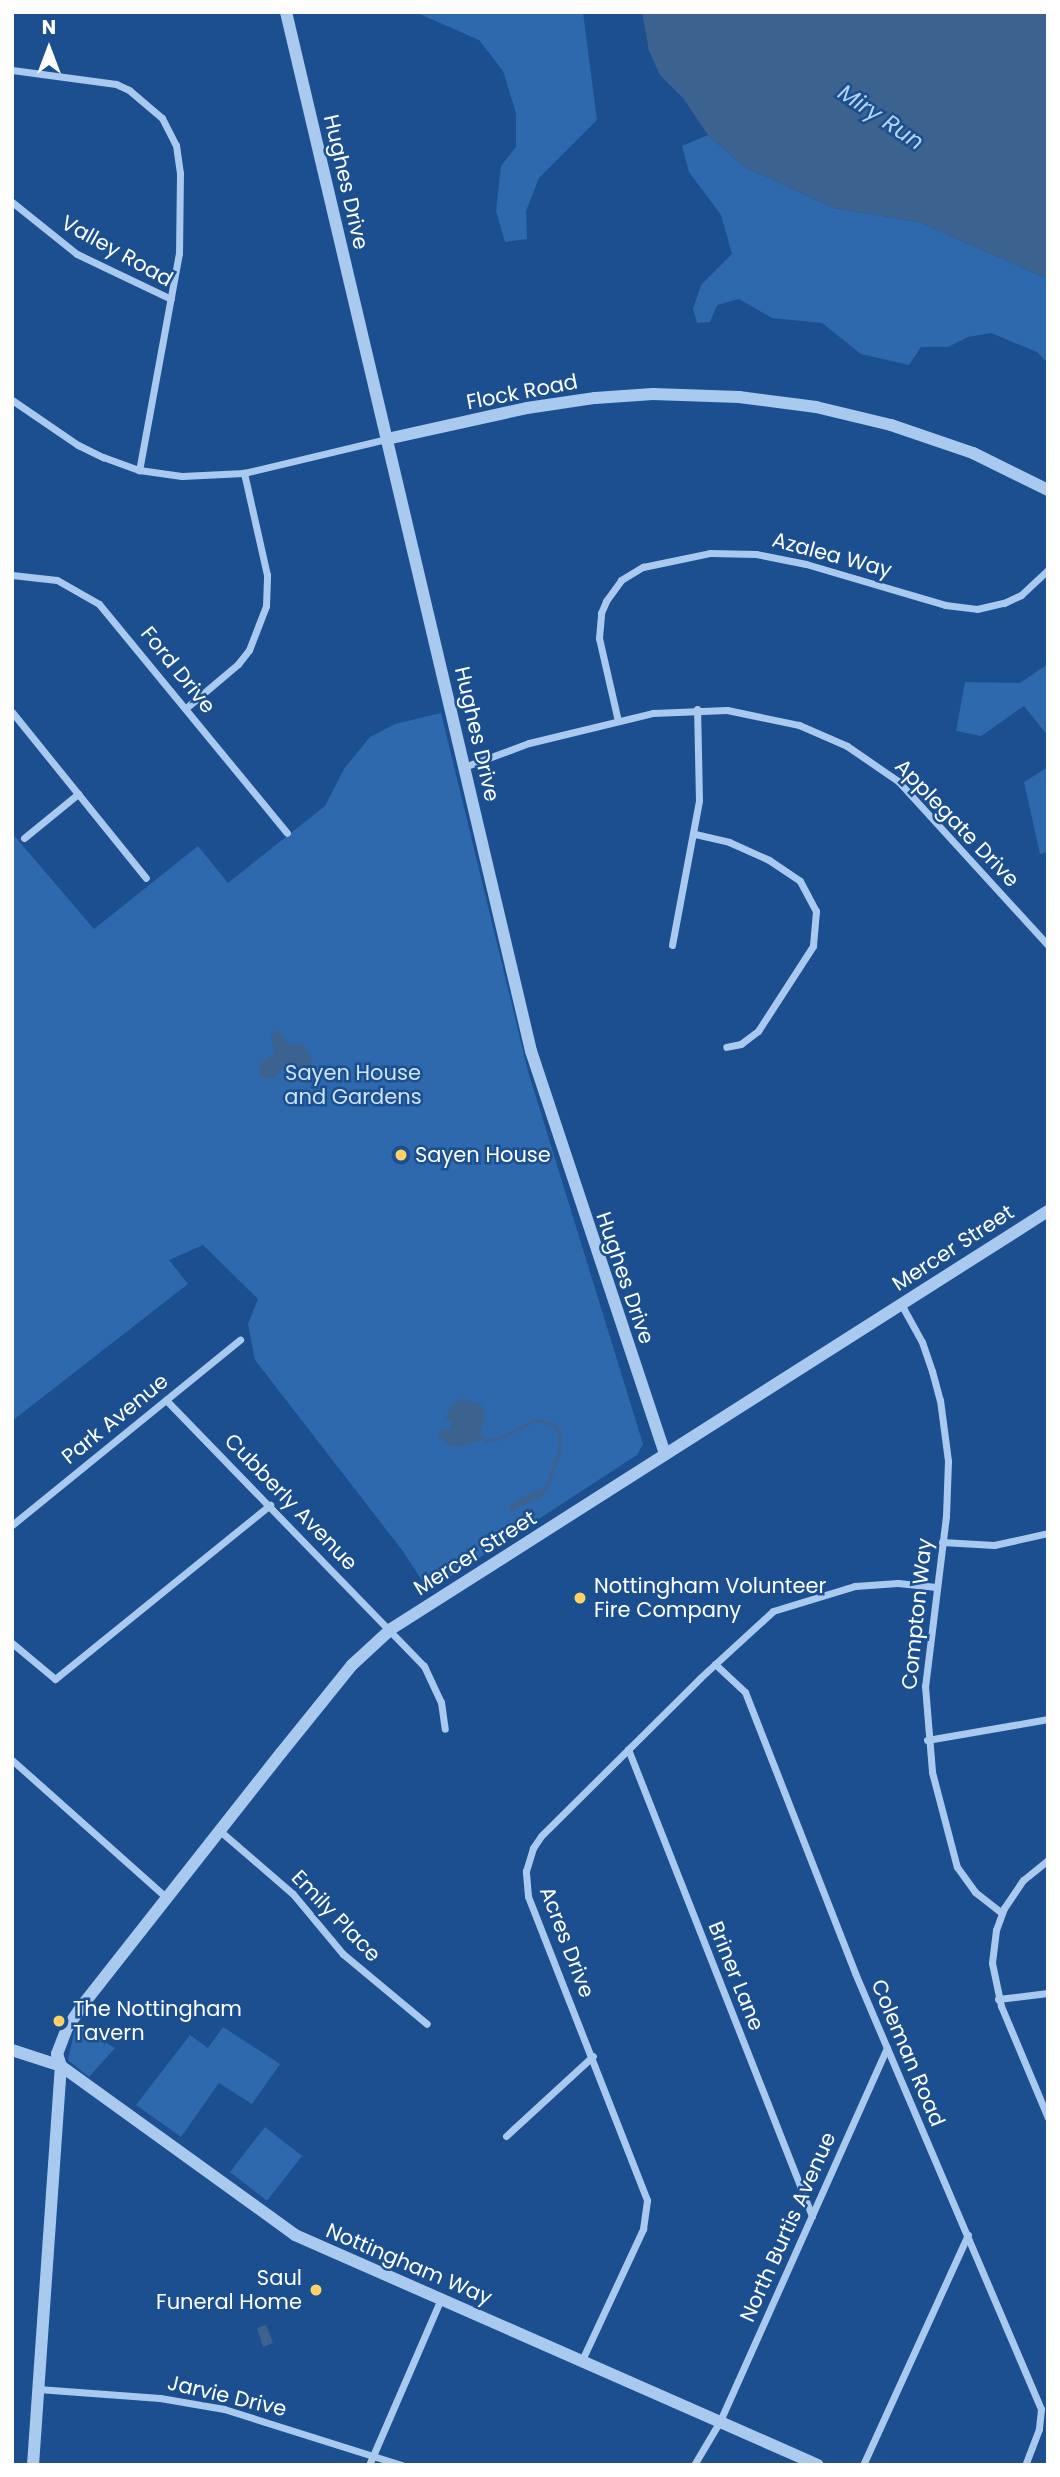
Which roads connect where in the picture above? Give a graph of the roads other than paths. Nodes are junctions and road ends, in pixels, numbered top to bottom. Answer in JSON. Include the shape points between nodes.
{"nodes":[{"id":1,"x":286,"y":12,"type":"edge"},
{"id":2,"x":12,"y":69,"type":"edge"},
{"id":3,"x":12,"y":202,"type":"edge"},
{"id":4,"x":171,"y":299,"type":"junction"},
{"id":5,"x":12,"y":400,"type":"edge"},
{"id":6,"x":387,"y":439,"type":"junction"},
{"id":7,"x":139,"y":470,"type":"junction"},
{"id":8,"x":244,"y":473,"type":"junction"},
{"id":9,"x":1048,"y":489,"type":"edge"},
{"id":10,"x":1048,"y":570,"type":"edge"},
{"id":11,"x":12,"y":575,"type":"edge"},
{"id":12,"x":186,"y":708,"type":"junction"},
{"id":13,"x":697,"y":709,"type":"junction"},
{"id":14,"x":12,"y":712,"type":"edge"},
{"id":15,"x":618,"y":721,"type":"junction"},
{"id":16,"x":464,"y":767,"type":"junction"},
{"id":17,"x":78,"y":794,"type":"junction"},
{"id":18,"x":286,"y":834,"type":"dead end"},
{"id":19,"x":695,"y":834,"type":"junction"},
{"id":20,"x":24,"y":838,"type":"dead end"},
{"id":21,"x":146,"y":878,"type":"dead end"},
{"id":22,"x":672,"y":945,"type":"dead end"},
{"id":23,"x":1048,"y":945,"type":"edge"},
{"id":24,"x":726,"y":1047,"type":"dead end"},
{"id":25,"x":1048,"y":1210,"type":"edge"},
{"id":26,"x":901,"y":1304,"type":"junction"},
{"id":27,"x":240,"y":1340,"type":"dead end"},
{"id":28,"x":166,"y":1400,"type":"junction"},
{"id":29,"x":664,"y":1454,"type":"junction"},
{"id":30,"x":270,"y":1506,"type":"junction"},
{"id":31,"x":12,"y":1525,"type":"edge"},
{"id":32,"x":1048,"y":1532,"type":"edge"},
{"id":33,"x":942,"y":1542,"type":"junction"},
{"id":34,"x":936,"y":1587,"type":"junction"},
{"id":35,"x":391,"y":1629,"type":"junction"},
{"id":36,"x":12,"y":1643,"type":"edge"},
{"id":37,"x":715,"y":1664,"type":"junction"},
{"id":38,"x":1048,"y":1719,"type":"edge"},
{"id":39,"x":445,"y":1729,"type":"dead end"},
{"id":40,"x":927,"y":1740,"type":"junction"},
{"id":41,"x":628,"y":1749,"type":"junction"},
{"id":42,"x":12,"y":1760,"type":"edge"},
{"id":43,"x":220,"y":1830,"type":"junction"},
{"id":44,"x":1048,"y":1860,"type":"edge"},
{"id":45,"x":167,"y":1898,"type":"junction"},
{"id":46,"x":1002,"y":1913,"type":"junction"},
{"id":47,"x":1048,"y":1993,"type":"edge"},
{"id":48,"x":998,"y":1999,"type":"junction"},
{"id":49,"x":428,"y":2024,"type":"dead end"},
{"id":50,"x":887,"y":2048,"type":"junction"},
{"id":51,"x":12,"y":2050,"type":"edge"},
{"id":52,"x":593,"y":2056,"type":"junction"},
{"id":53,"x":61,"y":2066,"type":"junction"},
{"id":54,"x":1048,"y":2118,"type":"edge"},
{"id":55,"x":506,"y":2136,"type":"dead end"},
{"id":56,"x":812,"y":2216,"type":"junction"},
{"id":57,"x":968,"y":2235,"type":"junction"},
{"id":58,"x":441,"y":2298,"type":"junction"},
{"id":59,"x":582,"y":2360,"type":"junction"},
{"id":60,"x":38,"y":2389,"type":"junction"},
{"id":61,"x":1044,"y":2408,"type":"edge"},
{"id":62,"x":720,"y":2421,"type":"junction"},
{"id":63,"x":372,"y":2455,"type":"junction"},
{"id":64,"x":33,"y":2465,"type":"edge"},
{"id":65,"x":369,"y":2465,"type":"edge"},
{"id":66,"x":402,"y":2465,"type":"edge"},
{"id":67,"x":694,"y":2465,"type":"edge"},
{"id":68,"x":818,"y":2465,"type":"edge"},
{"id":69,"x":863,"y":2465,"type":"edge"},
{"id":70,"x":1025,"y":2465,"type":"edge"}],
"edges":[{"from":1,"to":6,"type":"street","name":"Hughes Drive"},
{"from":2,"to":4,"type":"street","via":[[116,84],[142,97],[162,118],[176,145],[180,173],[181,230]]},
{"from":3,"to":4,"type":"street","name":"Valley Road","via":[[77,254]]},
{"from":4,"to":7,"type":"street","name":"Valley Road"},
{"from":5,"to":7,"type":"street","name":"Flock Road","via":[[78,445]]},
{"from":6,"to":8,"type":"street","name":"Flock Road"},
{"from":6,"to":9,"type":"street","name":"Flock Road","via":[[595,398],[653,394],[739,397],[816,407],[891,425],[972,453]]},
{"from":6,"to":16,"type":"street","name":"Hughes Drive"},
{"from":7,"to":8,"type":"street","name":"Flock Road","via":[[182,476]]},
{"from":8,"to":12,"type":"street","via":[[267,575],[264,614],[257,636],[238,664]]},
{"from":10,"to":15,"type":"street","name":"Azalea Way","via":[[1021,595],[977,609],[946,605],[756,554],[710,553],[643,566],[612,590],[599,625]]},
{"from":11,"to":12,"type":"street","name":"Ford Drive","via":[[57,580],[99,604]]},
{"from":12,"to":18,"type":"street","name":"Ford Drive"},
{"from":13,"to":15,"type":"street","name":"Applegate Drive"},
{"from":13,"to":19,"type":"street","via":[[700,775]]},
{"from":13,"to":23,"type":"street","name":"Applegate Drive","via":[[753,714],[799,725],[874,763],[898,781]]},
{"from":14,"to":17,"type":"street"},
{"from":15,"to":16,"type":"street","name":"Applegate Drive","via":[[529,743]]},
{"from":16,"to":29,"type":"street","name":"Hughes Drive","via":[[531,1051]]},
{"from":17,"to":20,"type":"street"},
{"from":17,"to":21,"type":"street"},
{"from":19,"to":22,"type":"street"},
{"from":19,"to":24,"type":"street","via":[[729,842],[800,881],[818,924],[813,946],[758,1031],[741,1044]]},
{"from":25,"to":26,"type":"street","name":"Mercer Street"},
{"from":26,"to":29,"type":"street","name":"Mercer Street"},
{"from":26,"to":33,"type":"street","name":"Compton Way","via":[[922,1342],[940,1400],[948,1461]]},
{"from":27,"to":28,"type":"street","name":"Park Avenue"},
{"from":28,"to":30,"type":"street","name":"Cubberly Avenue"},
{"from":28,"to":31,"type":"street","name":"Park Avenue"},
{"from":29,"to":35,"type":"street","name":"Mercer Street"},
{"from":30,"to":35,"type":"street","name":"Cubberly Avenue"},
{"from":30,"to":36,"type":"street","via":[[55,1679]]},
{"from":32,"to":33,"type":"street","via":[[995,1545]]},
{"from":33,"to":34,"type":"street","name":"Compton Way"},
{"from":34,"to":37,"type":"street","name":"Acres Drive","via":[[898,1583],[855,1586],[783,1606],[761,1619]]},
{"from":34,"to":40,"type":"street","name":"Compton Way","via":[[926,1675]]},
{"from":35,"to":39,"type":"street","name":"Cubberly Avenue","via":[[424,1666],[441,1702]]},
{"from":35,"to":43,"type":"street","name":"Mercer Street","via":[[352,1665]]},
{"from":37,"to":41,"type":"street","name":"Acres Drive"},
{"from":37,"to":50,"type":"street","name":"Coleman Road","via":[[745,1692]]},
{"from":38,"to":40,"type":"street"},
{"from":40,"to":46,"type":"street","name":"Compton Way","via":[[951,1854],[970,1886]]},
{"from":41,"to":52,"type":"street","name":"Acres Drive","via":[[541,1836],[526,1871],[528,1896]]},
{"from":41,"to":56,"type":"street","name":"Briner Lane"},
{"from":42,"to":45,"type":"street"},
{"from":43,"to":45,"type":"street","name":"Mercer Street"},
{"from":43,"to":49,"type":"street","name":"Emily Place","via":[[293,1894],[343,1954]]},
{"from":44,"to":46,"type":"street","via":[[1023,1880]]},
{"from":45,"to":53,"type":"street","name":"Mercer Street","via":[[67,2028],[57,2054]]},
{"from":46,"to":48,"type":"street","via":[[992,1955]]},
{"from":47,"to":48,"type":"street"},
{"from":48,"to":54,"type":"street"},
{"from":50,"to":56,"type":"street","name":"North Burtis Avenue"},
{"from":50,"to":57,"type":"street","name":"Coleman Road"},
{"from":51,"to":53,"type":"street","name":"Nottingham Way"},
{"from":52,"to":55,"type":"street"},
{"from":52,"to":59,"type":"street","name":"Acres Drive","via":[[644,2188],[647,2212]]},
{"from":53,"to":58,"type":"street","name":"Nottingham Way","via":[[295,2235]]},
{"from":53,"to":60,"type":"street","name":"Mercer Street"},
{"from":56,"to":62,"type":"street","name":"North Burtis Avenue"},
{"from":57,"to":61,"type":"street","name":"Coleman Road"},
{"from":57,"to":69,"type":"street"},
{"from":58,"to":59,"type":"street","name":"Nottingham Way"},
{"from":58,"to":63,"type":"street"},
{"from":59,"to":62,"type":"street","name":"Nottingham Way"},
{"from":60,"to":63,"type":"street","name":"Jarvie Drive","via":[[184,2400],[248,2415]]},
{"from":60,"to":64,"type":"street","name":"Mercer Street"},
{"from":61,"to":70,"type":"street","name":"Coleman Road"},
{"from":62,"to":67,"type":"street","name":"North Burtis Avenue"},
{"from":62,"to":68,"type":"street","name":"Nottingham Way"},
{"from":63,"to":65,"type":"street"},
{"from":63,"to":66,"type":"street","name":"Jarvie Drive"}]}
